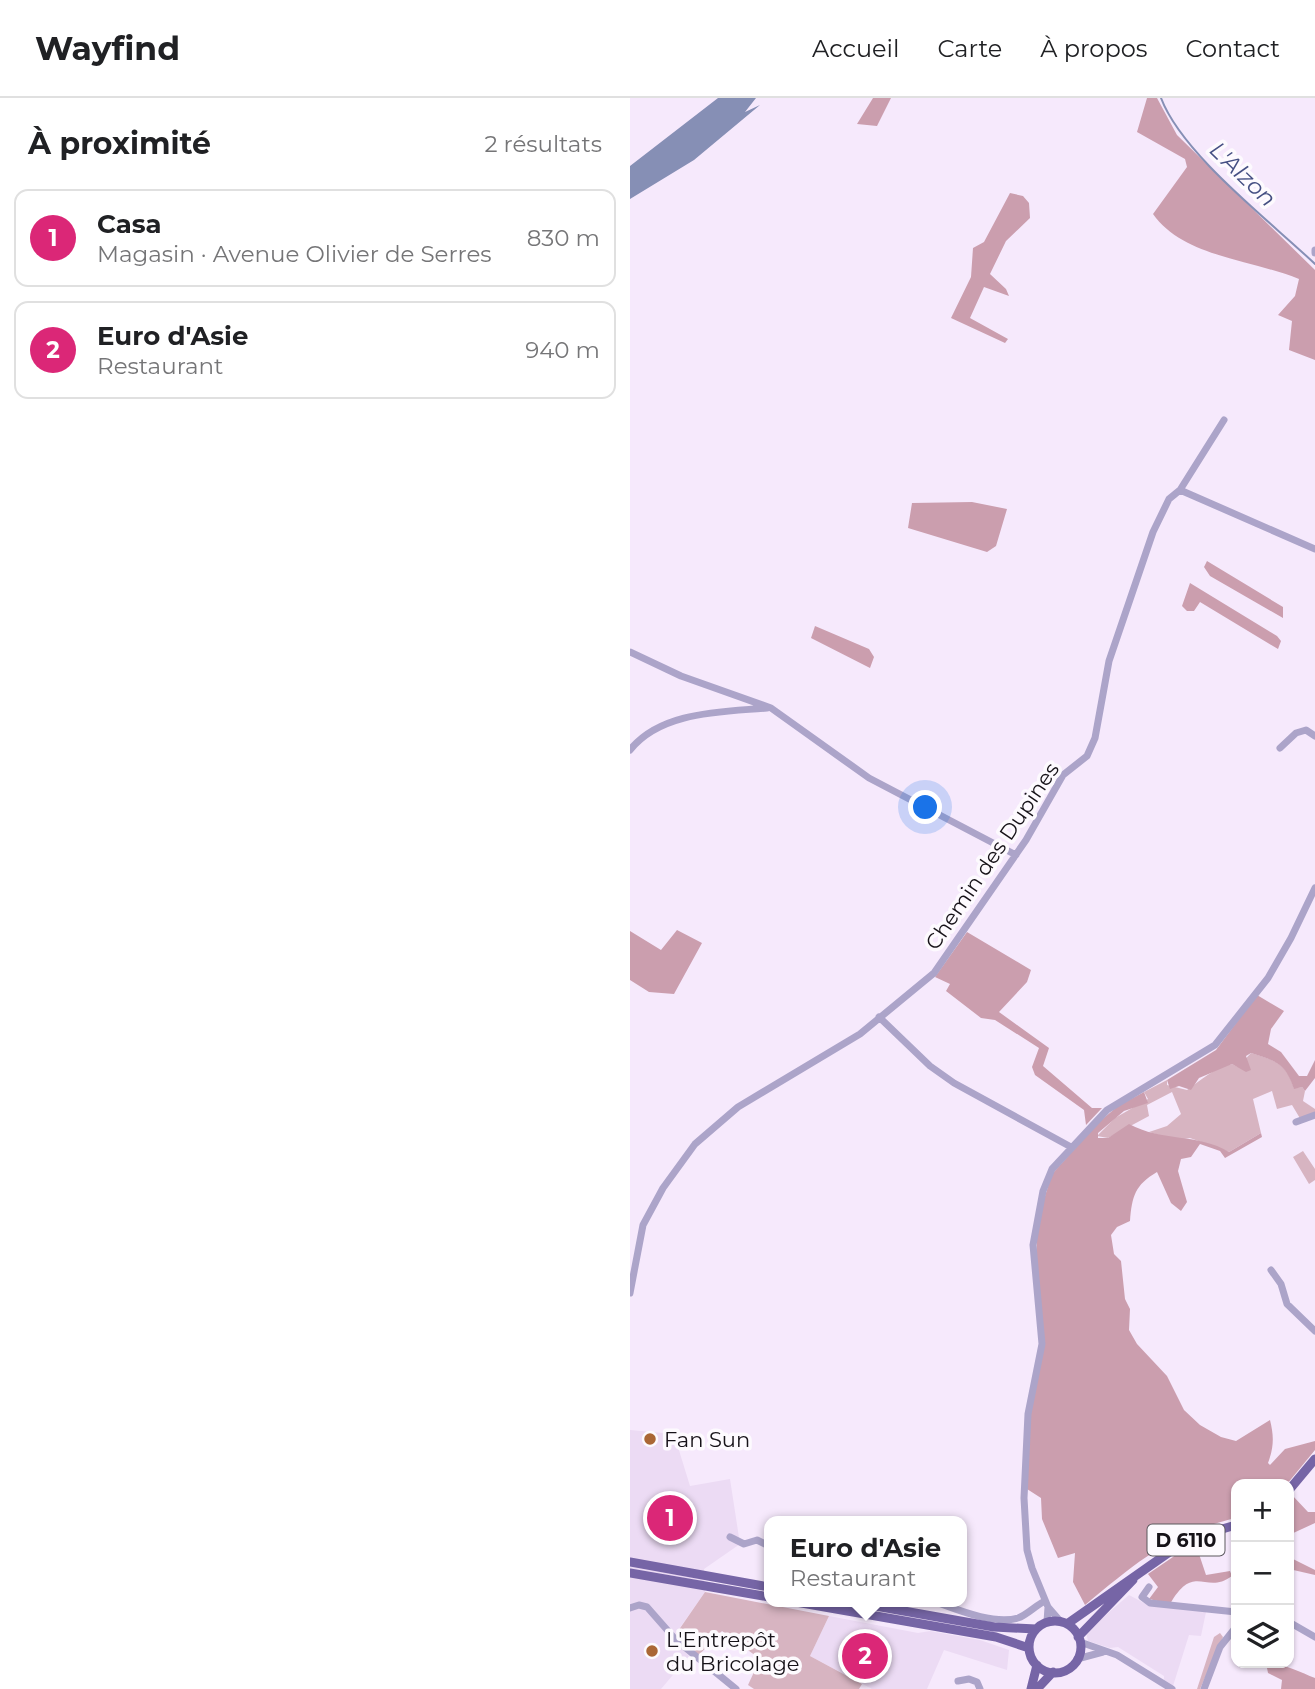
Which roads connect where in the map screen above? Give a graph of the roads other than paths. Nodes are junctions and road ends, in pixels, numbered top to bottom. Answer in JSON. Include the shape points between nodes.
{"nodes":[{"id":1,"x":1224,"y":420,"type":"dead end"},
{"id":2,"x":1180,"y":490,"type":"junction"},
{"id":3,"x":1315,"y":549,"type":"edge"},
{"id":4,"x":630,"y":652,"type":"edge"},
{"id":5,"x":771,"y":708,"type":"junction"},
{"id":6,"x":1315,"y":736,"type":"edge"},
{"id":7,"x":1280,"y":748,"type":"dead end"},
{"id":8,"x":630,"y":750,"type":"edge"},
{"id":9,"x":1016,"y":855,"type":"junction"},
{"id":10,"x":1315,"y":888,"type":"edge"},
{"id":11,"x":879,"y":1017,"type":"junction"},
{"id":12,"x":1315,"y":1115,"type":"edge"},
{"id":13,"x":1296,"y":1122,"type":"dead end"},
{"id":14,"x":1071,"y":1147,"type":"junction"},
{"id":15,"x":1271,"y":1270,"type":"dead end"},
{"id":16,"x":630,"y":1293,"type":"edge"},
{"id":17,"x":1315,"y":1331,"type":"edge"},
{"id":18,"x":1315,"y":1459,"type":"edge"},
{"id":19,"x":1294,"y":1483,"type":"edge"},
{"id":20,"x":1231,"y":1526,"type":"edge"},
{"id":21,"x":730,"y":1537,"type":"dead end"},
{"id":22,"x":764,"y":1543,"type":"edge"},
{"id":23,"x":630,"y":1562,"type":"edge"},
{"id":24,"x":1142,"y":1570,"type":"junction"},
{"id":25,"x":630,"y":1573,"type":"edge"},
{"id":26,"x":764,"y":1586,"type":"edge"},
{"id":27,"x":1149,"y":1587,"type":"dead end"},
{"id":28,"x":764,"y":1596,"type":"edge"},
{"id":29,"x":1047,"y":1604,"type":"junction"},
{"id":30,"x":825,"y":1607,"type":"edge"},
{"id":31,"x":881,"y":1607,"type":"edge"},
{"id":32,"x":951,"y":1607,"type":"edge"},
{"id":33,"x":630,"y":1608,"type":"edge"},
{"id":34,"x":1231,"y":1611,"type":"edge"},
{"id":35,"x":1047,"y":1622,"type":"junction"},
{"id":36,"x":1064,"y":1623,"type":"junction"},
{"id":37,"x":1294,"y":1625,"type":"edge"},
{"id":38,"x":1036,"y":1629,"type":"junction"},
{"id":39,"x":1231,"y":1633,"type":"edge"},
{"id":40,"x":1315,"y":1637,"type":"edge"},
{"id":41,"x":1079,"y":1639,"type":"junction"},
{"id":42,"x":1029,"y":1648,"type":"junction"},
{"id":43,"x":1107,"y":1652,"type":"junction"},
{"id":44,"x":1077,"y":1659,"type":"junction"},
{"id":45,"x":1037,"y":1665,"type":"junction"},
{"id":46,"x":1053,"y":1672,"type":"junction"},
{"id":47,"x":958,"y":1681,"type":"dead end"},
{"id":48,"x":736,"y":1689,"type":"edge"},
{"id":49,"x":980,"y":1689,"type":"edge"},
{"id":50,"x":1031,"y":1689,"type":"edge"},
{"id":51,"x":1037,"y":1689,"type":"edge"},
{"id":52,"x":1172,"y":1689,"type":"edge"},
{"id":53,"x":1204,"y":1689,"type":"edge"}],
"edges":[{"from":1,"to":2,"type":"street","name":"Chemin des Dupines"},
{"from":2,"to":3,"type":"street"},
{"from":2,"to":9,"type":"street","name":"Chemin des Dupines","via":[[1169,499],[1135,578],[1107,668],[1093,746],[1063,775]]},
{"from":4,"to":5,"type":"street"},
{"from":5,"to":8,"type":"street","via":[[721,710],[658,728],[641,736]]},
{"from":5,"to":9,"type":"street","via":[[869,778]]},
{"from":6,"to":7,"type":"street","via":[[1306,730],[1296,733]]},
{"from":9,"to":11,"type":"street","name":"Chemin des Dupines","via":[[934,973]]},
{"from":10,"to":14,"type":"street","via":[[1268,978],[1215,1045],[1107,1110]]},
{"from":11,"to":14,"type":"street","via":[[954,1083]]},
{"from":11,"to":16,"type":"street","name":"Chemin des Dupines","via":[[860,1034],[720,1119],[695,1144],[643,1225]]},
{"from":12,"to":13,"type":"street"},
{"from":14,"to":29,"type":"street","via":[[1052,1169],[1043,1191],[1033,1244],[1042,1344],[1028,1414],[1024,1498],[1027,1550]]},
{"from":15,"to":17,"type":"street","via":[[1287,1304]]},
{"from":18,"to":19,"type":"main road"},
{"from":20,"to":24,"type":"main road","number":"D 6110","via":[[1188,1539]]},
{"from":21,"to":22,"type":"street","via":[[744,1544],[757,1539]]},
{"from":23,"to":26,"type":"main road"},
{"from":24,"to":36,"type":"main road","number":"D 6110"},
{"from":24,"to":41,"type":"main road","number":"D 6110"},
{"from":25,"to":28,"type":"main road"},
{"from":27,"to":34,"type":"street","via":[[1142,1597],[1150,1602]]},
{"from":29,"to":32,"type":"street","via":[[1012,1619]]},
{"from":29,"to":35,"type":"street"},
{"from":29,"to":36,"type":"street"},
{"from":30,"to":42,"type":"main road","via":[[996,1637]]},
{"from":31,"to":38,"type":"main road","via":[[994,1627]]},
{"from":33,"to":48,"type":"street","via":[[647,1608],[676,1640]]},
{"from":35,"to":36,"type":"main road"},
{"from":35,"to":38,"type":"main road"},
{"from":36,"to":41,"type":"main road"},
{"from":37,"to":40,"type":"street"},
{"from":38,"to":42,"type":"main road"},
{"from":39,"to":53,"type":"street","via":[[1220,1647]]},
{"from":41,"to":43,"type":"street"},
{"from":41,"to":44,"type":"main road"},
{"from":42,"to":45,"type":"main road"},
{"from":43,"to":44,"type":"street"},
{"from":43,"to":52,"type":"street"},
{"from":44,"to":46,"type":"main road","via":[[1067,1669]]},
{"from":45,"to":46,"type":"main road"},
{"from":45,"to":50,"type":"main road"},
{"from":46,"to":51,"type":"main road"},
{"from":47,"to":49,"type":"street","via":[[969,1679]]}]}
